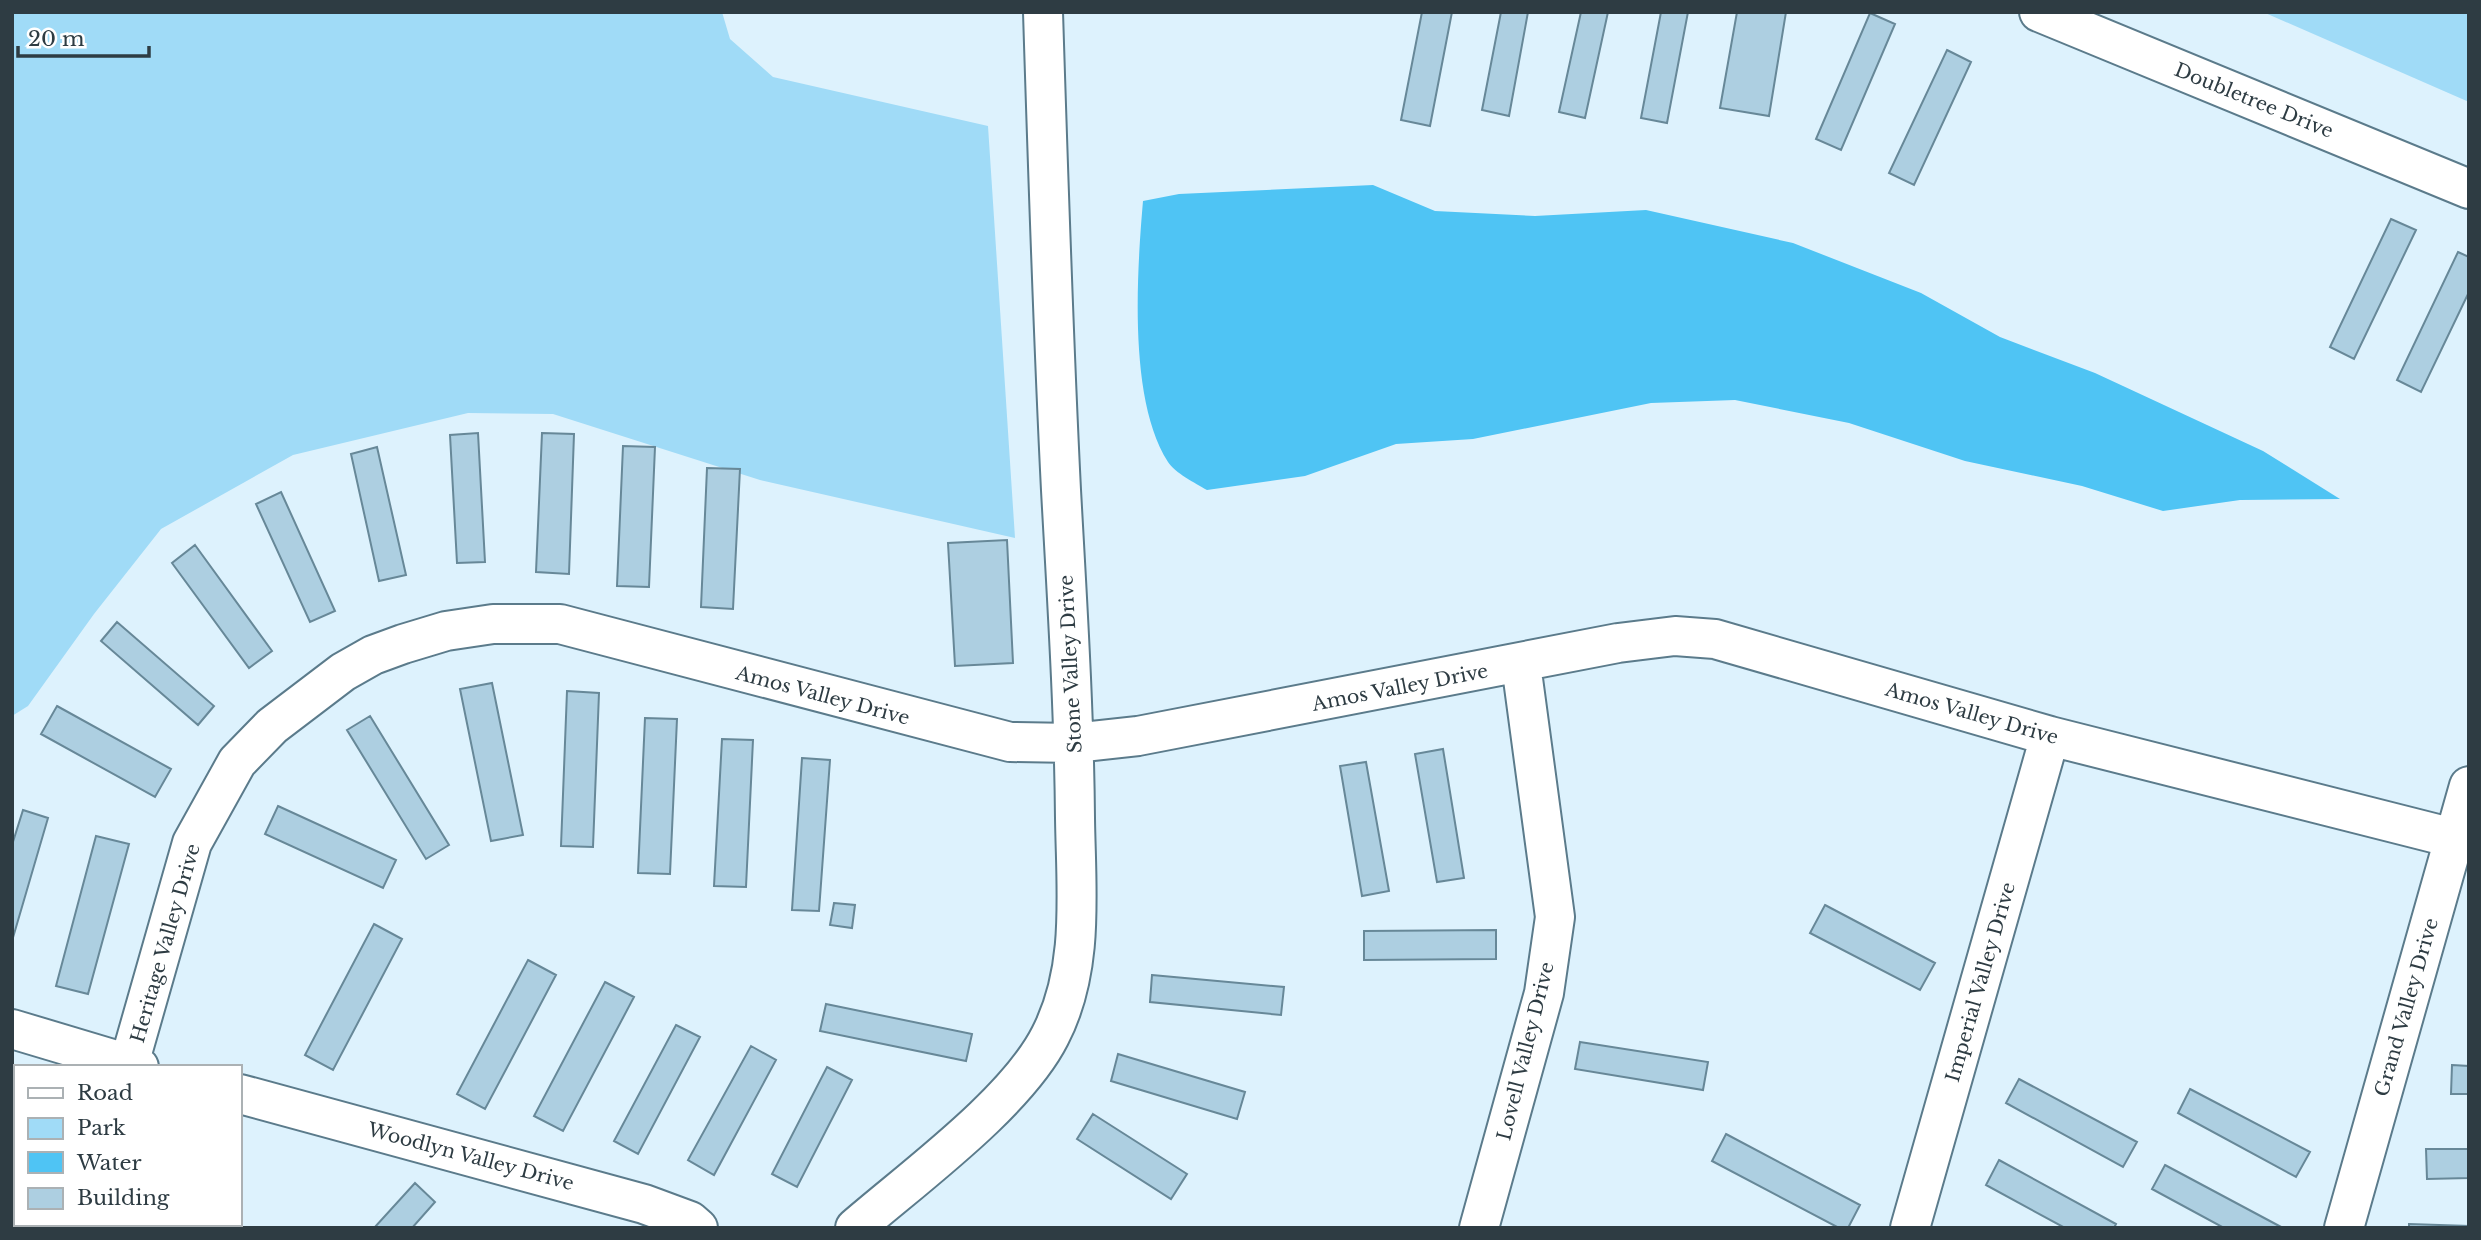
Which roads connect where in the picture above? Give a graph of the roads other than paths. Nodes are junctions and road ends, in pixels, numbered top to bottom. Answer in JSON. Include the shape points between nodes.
{"nodes":[{"id":1,"x":1043,"y":12,"type":"edge"},
{"id":2,"x":2039,"y":12,"type":"edge"},
{"id":3,"x":2469,"y":189,"type":"edge"},
{"id":4,"x":1521,"y":664,"type":"junction"},
{"id":5,"x":343,"y":672,"type":"joint"},
{"id":6,"x":2050,"y":736,"type":"junction"},
{"id":7,"x":1074,"y":743,"type":"junction"},
{"id":8,"x":2469,"y":786,"type":"edge"},
{"id":9,"x":2461,"y":841,"type":"edge"},
{"id":10,"x":12,"y":1029,"type":"edge"},
{"id":11,"x":134,"y":1065,"type":"edge"},
{"id":12,"x":242,"y":1095,"type":"edge"},
{"id":13,"x":698,"y":1228,"type":"edge"},
{"id":14,"x":855,"y":1228,"type":"edge"},
{"id":15,"x":1479,"y":1228,"type":"edge"},
{"id":16,"x":1910,"y":1228,"type":"edge"},
{"id":17,"x":2344,"y":1228,"type":"edge"}],
"edges":[{"from":1,"to":7,"type":"street","name":"Stone Valley Drive","via":[[1054,354]]},
{"from":2,"to":3,"type":"street","name":"Doubletree Drive"},
{"from":4,"to":6,"type":"street","name":"Amos Valley Drive","via":[[1618,643],[1675,636],[1715,639]]},
{"from":4,"to":7,"type":"street","name":"Amos Valley Drive","via":[[1138,736]]},
{"from":4,"to":15,"type":"street","name":"Lovell Valley Drive","via":[[1555,917],[1544,993]]},
{"from":5,"to":7,"type":"street","name":"Amos Valley Drive","via":[[373,655],[446,631],[493,624],[560,624],[1010,742]]},
{"from":5,"to":11,"type":"street","name":"Heritage Valley Drive","via":[[272,726],[237,762],[215,799],[192,843]]},
{"from":6,"to":9,"type":"street","name":"Amos Valley Drive"},
{"from":6,"to":16,"type":"street","name":"Imperial Valley Drive"},
{"from":7,"to":14,"type":"street","name":"Stone Valley Drive","via":[[1076,927],[1069,994],[1050,1037],[1029,1072],[991,1110]]},
{"from":8,"to":9,"type":"street","name":"Grand Valley Drive"},
{"from":9,"to":17,"type":"street","name":"Grand Valley Drive"},
{"from":10,"to":11,"type":"street"},
{"from":12,"to":13,"type":"street","name":"Woodlyn Valley Drive","via":[[643,1204]]}]}
